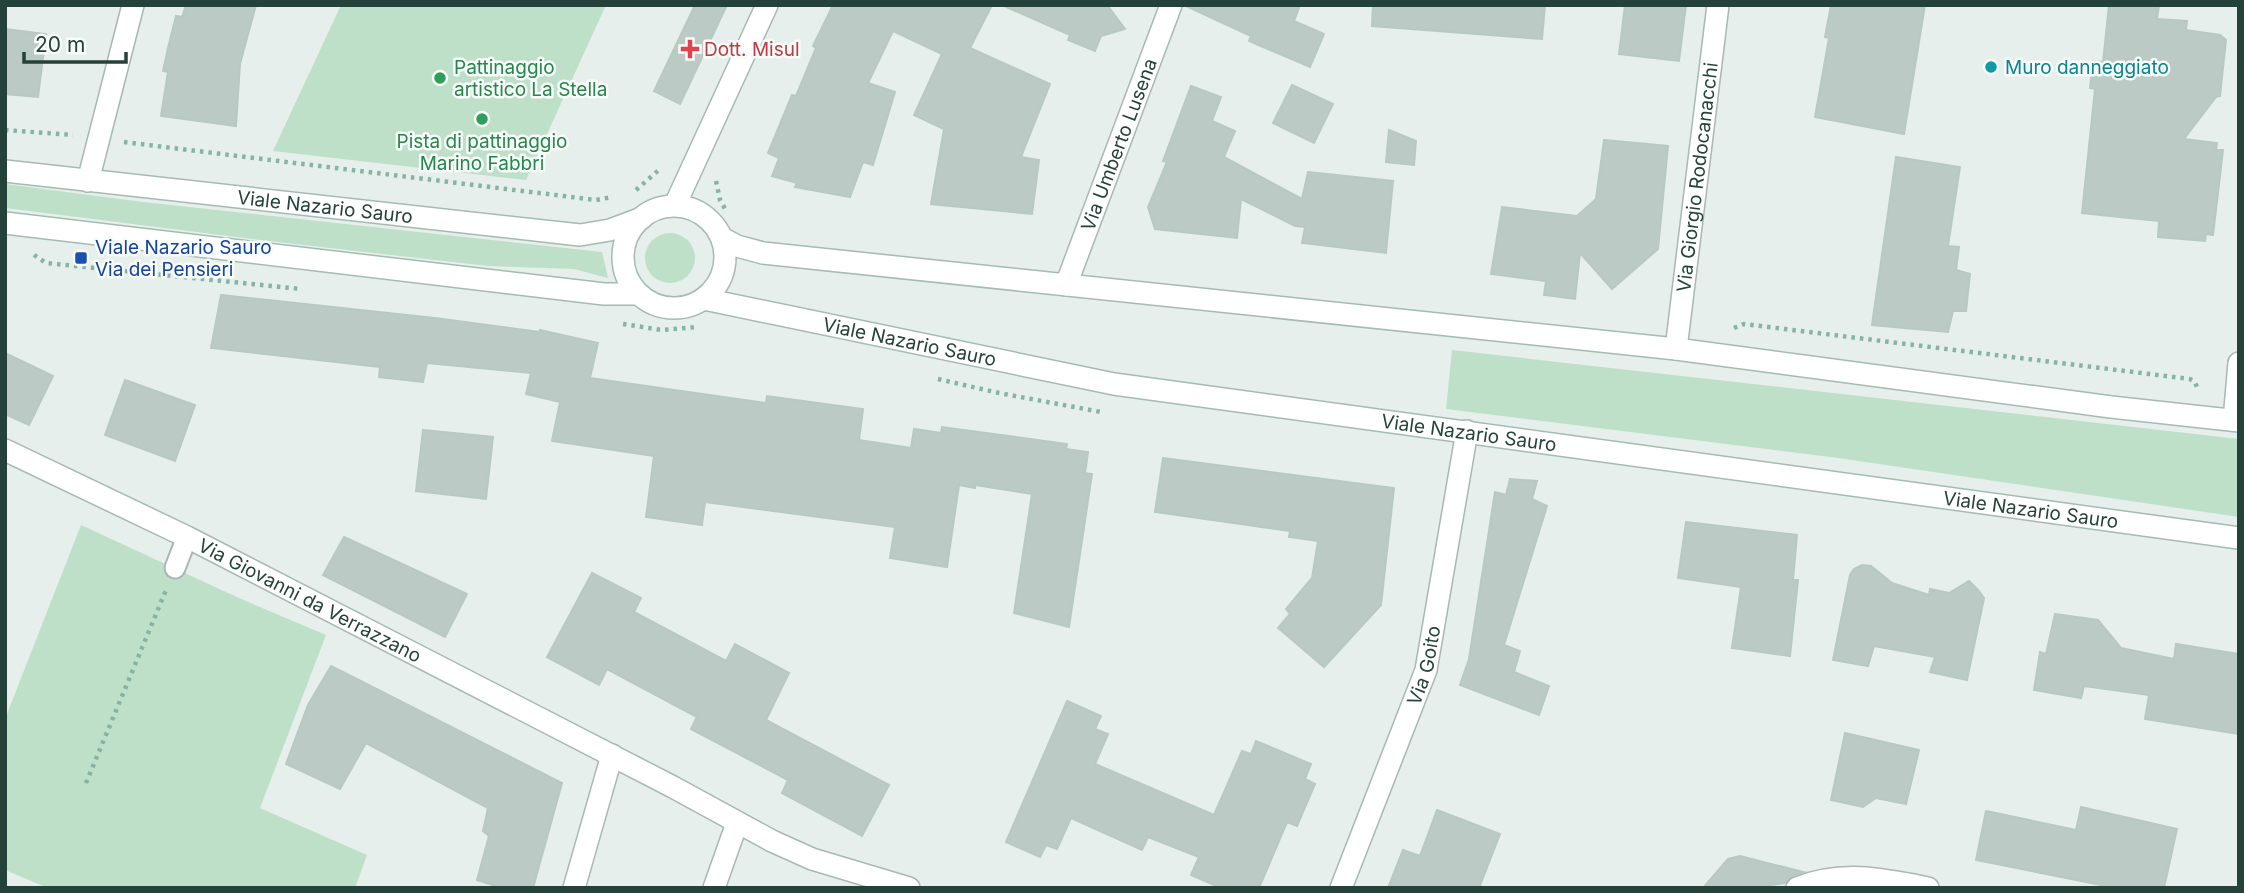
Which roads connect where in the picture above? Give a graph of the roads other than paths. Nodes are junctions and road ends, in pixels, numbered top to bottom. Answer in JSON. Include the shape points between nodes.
{"nodes":[{"id":1,"x":133,"y":5,"type":"edge"},
{"id":2,"x":767,"y":5,"type":"edge"},
{"id":3,"x":1171,"y":5,"type":"edge"},
{"id":4,"x":1718,"y":5,"type":"edge"},
{"id":5,"x":5,"y":171,"type":"edge"},
{"id":6,"x":88,"y":181,"type":"junction"},
{"id":7,"x":675,"y":205,"type":"junction"},
{"id":8,"x":642,"y":218,"type":"junction"},
{"id":9,"x":5,"y":223,"type":"edge"},
{"id":10,"x":722,"y":238,"type":"junction"},
{"id":11,"x":1066,"y":285,"type":"junction"},
{"id":12,"x":638,"y":294,"type":"junction"},
{"id":13,"x":704,"y":299,"type":"junction"},
{"id":14,"x":1676,"y":349,"type":"junction"},
{"id":15,"x":2239,"y":363,"type":"edge"},
{"id":16,"x":2236,"y":420,"type":"edge"},
{"id":17,"x":1467,"y":431,"type":"junction"},
{"id":18,"x":5,"y":450,"type":"edge"},
{"id":19,"x":187,"y":537,"type":"junction"},
{"id":20,"x":2239,"y":538,"type":"edge"},
{"id":21,"x":175,"y":568,"type":"road end"},
{"id":22,"x":612,"y":755,"type":"junction"},
{"id":23,"x":737,"y":823,"type":"junction"},
{"id":24,"x":574,"y":888,"type":"edge"},
{"id":25,"x":714,"y":888,"type":"edge"},
{"id":26,"x":909,"y":888,"type":"edge"},
{"id":27,"x":1341,"y":888,"type":"edge"},
{"id":28,"x":1797,"y":888,"type":"edge"},
{"id":29,"x":1928,"y":888,"type":"edge"}],
"edges":[{"from":1,"to":6,"type":"main road"},
{"from":2,"to":7,"type":"main road"},
{"from":3,"to":11,"type":"main road","name":"Via Umberto Lusena"},
{"from":4,"to":14,"type":"main road","name":"Via Giorgio Rodocanacchi"},
{"from":5,"to":6,"type":"main road","name":"Viale Nazario Sauro"},
{"from":6,"to":8,"type":"main road","name":"Viale Nazario Sauro","via":[[580,235]]},
{"from":7,"to":8,"type":"main road"},
{"from":7,"to":10,"type":"main road","via":[[697,211]]},
{"from":8,"to":12,"type":"main road","via":[[629,234],[623,256]]},
{"from":9,"to":12,"type":"main road","via":[[604,294]]},
{"from":10,"to":11,"type":"main road","via":[[763,253]]},
{"from":10,"to":13,"type":"main road","via":[[723,272]]},
{"from":11,"to":14,"type":"main road"},
{"from":12,"to":13,"type":"main road","via":[[673,309]]},
{"from":13,"to":17,"type":"main road","name":"Viale Nazario Sauro","via":[[1114,384]]},
{"from":14,"to":16,"type":"main road"},
{"from":15,"to":16,"type":"main road"},
{"from":17,"to":20,"type":"main road","name":"Viale Nazario Sauro"},
{"from":17,"to":27,"type":"main road","name":"Via Goito","via":[[1426,670]]},
{"from":18,"to":19,"type":"main road","name":"Via Giovanni da Verrazzano"},
{"from":19,"to":21,"type":"lane"},
{"from":19,"to":22,"type":"main road","name":"Via Giovanni da Verrazzano"},
{"from":22,"to":23,"type":"main road","name":"Via Giovanni da Verrazzano"},
{"from":22,"to":24,"type":"main road"},
{"from":23,"to":25,"type":"main road"},
{"from":23,"to":26,"type":"main road","via":[[812,859]]},
{"from":28,"to":29,"type":"main road","via":[[1830,878],[1860,876]]}]}
